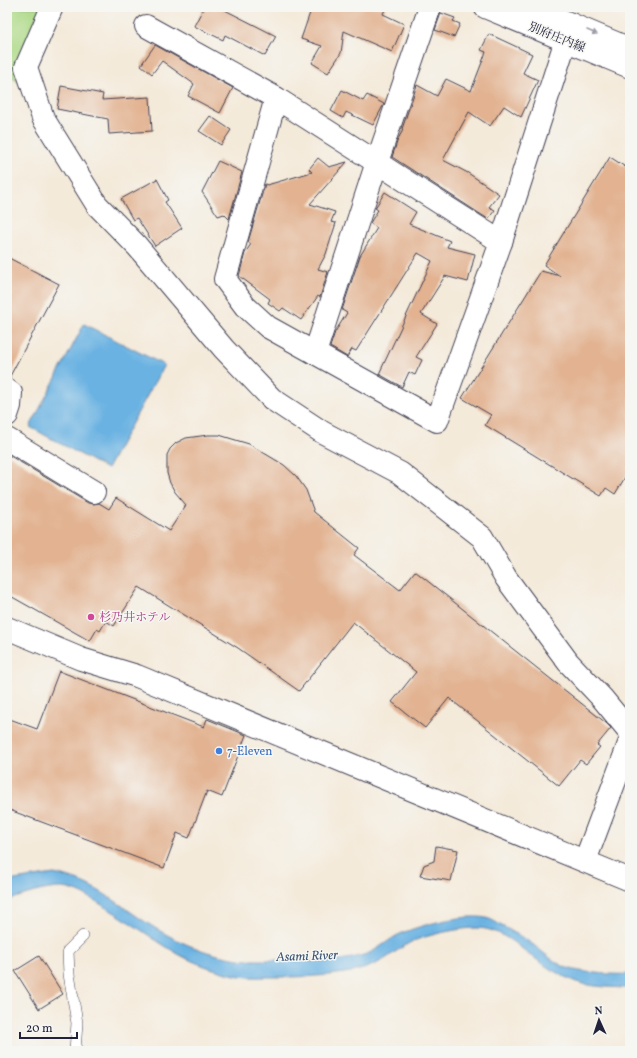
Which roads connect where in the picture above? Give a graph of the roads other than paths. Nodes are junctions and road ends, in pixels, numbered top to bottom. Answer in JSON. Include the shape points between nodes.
{"nodes":[{"id":1,"x":52,"y":7,"type":"edge"},
{"id":2,"x":430,"y":7,"type":"edge"},
{"id":3,"x":485,"y":7,"type":"edge"},
{"id":4,"x":530,"y":7,"type":"edge"},
{"id":5,"x":146,"y":26,"type":"dead end"},
{"id":6,"x":569,"y":32,"type":"junction"},
{"id":7,"x":630,"y":48,"type":"edge"},
{"id":8,"x":630,"y":67,"type":"edge"},
{"id":9,"x":276,"y":98,"type":"junction"},
{"id":10,"x":377,"y":162,"type":"junction"},
{"id":11,"x":500,"y":242,"type":"junction"},
{"id":12,"x":315,"y":353,"type":"junction"},
{"id":13,"x":7,"y":390,"type":"edge"},
{"id":14,"x":7,"y":415,"type":"edge"},
{"id":15,"x":7,"y":439,"type":"edge"},
{"id":16,"x":94,"y":492,"type":"dead end"},
{"id":17,"x":7,"y":628,"type":"edge"},
{"id":18,"x":630,"y":732,"type":"edge"},
{"id":19,"x":630,"y":741,"type":"edge"},
{"id":20,"x":585,"y":861,"type":"junction"},
{"id":21,"x":630,"y":880,"type":"edge"},
{"id":22,"x":83,"y":936,"type":"dead end"},
{"id":23,"x":75,"y":1051,"type":"edge"}],
"edges":[{"from":1,"to":18,"type":"street","via":[[26,67],[43,118],[97,205],[138,246],[224,349],[272,398],[322,432],[400,473],[482,537],[506,578],[564,657]]},
{"from":2,"to":10,"type":"street"},
{"from":3,"to":6,"type":"street","name":"別府庄内線"},
{"from":4,"to":6,"type":"street","name":"別府庄内線"},
{"from":5,"to":9,"type":"street"},
{"from":6,"to":7,"type":"street","name":"別府庄内線","one_way":true},
{"from":6,"to":8,"type":"street","name":"別府庄内線"},
{"from":6,"to":11,"type":"street"},
{"from":9,"to":10,"type":"street"},
{"from":9,"to":12,"type":"street","via":[[226,279],[245,306],[268,327]]},
{"from":10,"to":11,"type":"street"},
{"from":10,"to":12,"type":"street"},
{"from":11,"to":12,"type":"street","via":[[437,421]]},
{"from":13,"to":14,"type":"street","via":[[11,393]]},
{"from":15,"to":16,"type":"street"},
{"from":17,"to":20,"type":"street","via":[[81,659],[137,676]]},
{"from":19,"to":20,"type":"street"},
{"from":20,"to":21,"type":"street"},
{"from":22,"to":23,"type":"lane","via":[[68,951],[77,1023]]}]}
